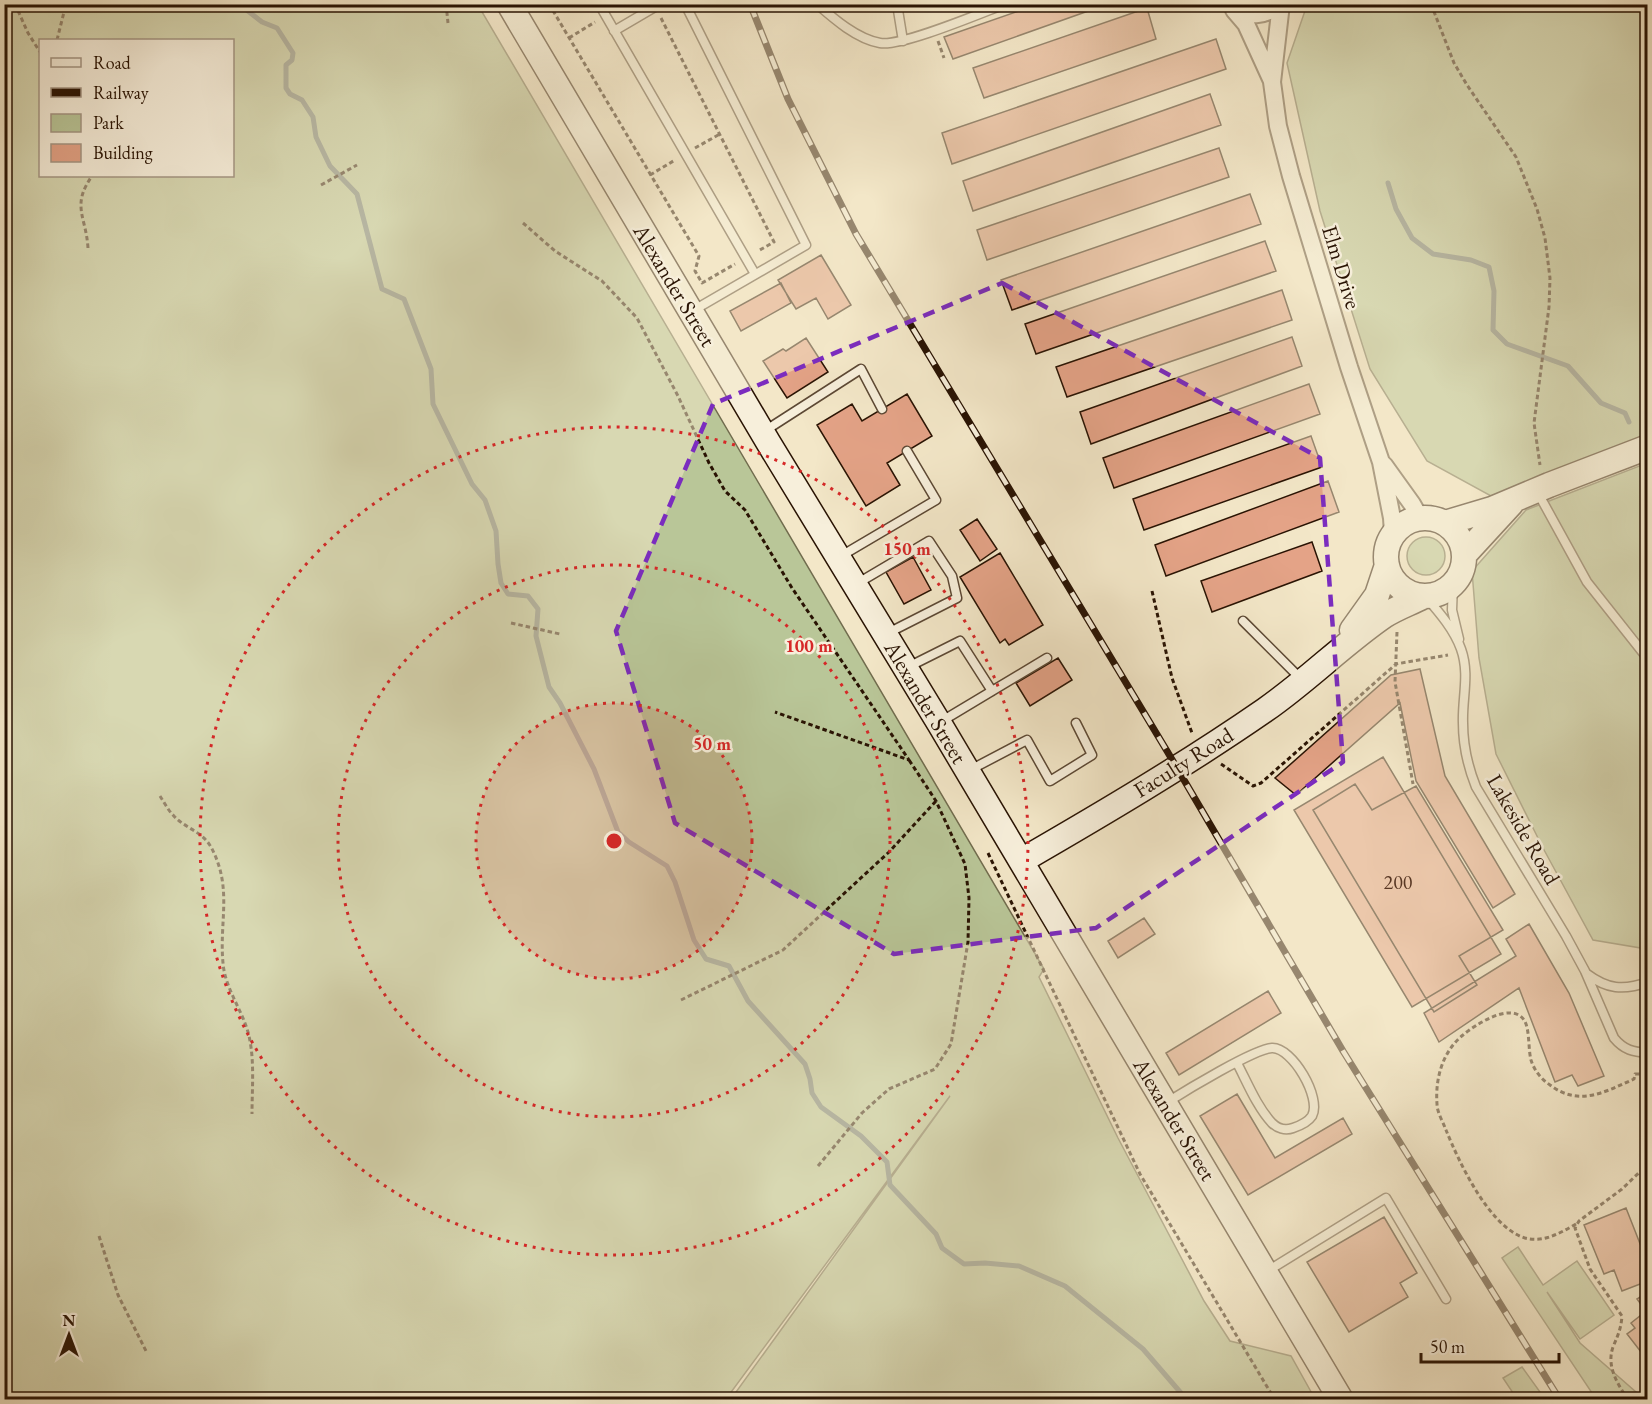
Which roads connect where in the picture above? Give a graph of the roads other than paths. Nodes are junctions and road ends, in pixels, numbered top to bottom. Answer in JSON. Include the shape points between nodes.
{"nodes":[{"id":1,"x":509,"y":4,"type":"edge"},
{"id":2,"x":599,"y":4,"type":"edge"},
{"id":3,"x":685,"y":4,"type":"edge"},
{"id":4,"x":817,"y":4,"type":"edge"},
{"id":5,"x":897,"y":4,"type":"edge"},
{"id":6,"x":1005,"y":4,"type":"edge"},
{"id":7,"x":1281,"y":4,"type":"edge"},
{"id":8,"x":1231,"y":7,"type":"edge"},
{"id":9,"x":660,"y":9,"type":"edge"},
{"id":10,"x":614,"y":31,"type":"junction"},
{"id":11,"x":903,"y":40,"type":"junction"},
{"id":12,"x":1272,"y":82,"type":"junction"},
{"id":13,"x":755,"y":274,"type":"junction"},
{"id":14,"x":691,"y":312,"type":"junction"},
{"id":15,"x":882,"y":409,"type":"dead end"},
{"id":16,"x":763,"y":433,"type":"junction"},
{"id":17,"x":1647,"y":447,"type":"edge"},
{"id":18,"x":907,"y":451,"type":"dead end"},
{"id":19,"x":1381,"y":462,"type":"junction"},
{"id":20,"x":1539,"y":480,"type":"junction"},
{"id":21,"x":1514,"y":500,"type":"junction"},
{"id":22,"x":1420,"y":518,"type":"junction"},
{"id":23,"x":1445,"y":523,"type":"junction"},
{"id":24,"x":1393,"y":534,"type":"junction"},
{"id":25,"x":1465,"y":554,"type":"junction"},
{"id":26,"x":838,"y":557,"type":"junction"},
{"id":27,"x":1387,"y":566,"type":"junction"},
{"id":28,"x":1453,"y":584,"type":"junction"},
{"id":29,"x":855,"y":585,"type":"junction"},
{"id":30,"x":1424,"y":596,"type":"junction"},
{"id":31,"x":1243,"y":621,"type":"dead end"},
{"id":32,"x":885,"y":634,"type":"junction"},
{"id":33,"x":1461,"y":648,"type":"junction"},
{"id":34,"x":1337,"y":652,"type":"junction"},
{"id":35,"x":1047,"y":658,"type":"dead end"},
{"id":36,"x":1647,"y":658,"type":"edge"},
{"id":37,"x":905,"y":668,"type":"junction"},
{"id":38,"x":1303,"y":681,"type":"junction"},
{"id":39,"x":992,"y":691,"type":"junction"},
{"id":40,"x":939,"y":723,"type":"junction"},
{"id":41,"x":1076,"y":723,"type":"dead end"},
{"id":42,"x":967,"y":771,"type":"junction"},
{"id":43,"x":1021,"y":861,"type":"junction"},
{"id":44,"x":1585,"y":971,"type":"junction"},
{"id":45,"x":1647,"y":982,"type":"edge"},
{"id":46,"x":1647,"y":1053,"type":"edge"},
{"id":47,"x":1237,"y":1063,"type":"junction"},
{"id":48,"x":1165,"y":1103,"type":"junction"},
{"id":49,"x":1266,"y":1272,"type":"junction"},
{"id":50,"x":1446,"y":1299,"type":"dead end"},
{"id":51,"x":1341,"y":1400,"type":"edge"}],
"edges":[{"from":1,"to":14,"type":"main road","name":"Alexander Street"},
{"from":2,"to":10,"type":"lane"},
{"from":3,"to":13,"type":"lane","via":[[806,245]]},
{"from":4,"to":11,"type":"lane","via":[[857,33],[877,42]]},
{"from":5,"to":11,"type":"lane"},
{"from":6,"to":11,"type":"lane"},
{"from":7,"to":8,"type":"street","via":[[1262,15],[1248,15]]},
{"from":7,"to":12,"type":"street","name":"Elm Drive"},
{"from":8,"to":12,"type":"street","name":"Elm Drive","via":[[1246,24]]},
{"from":9,"to":10,"type":"lane"},
{"from":10,"to":13,"type":"lane"},
{"from":12,"to":19,"type":"street","name":"Elm Drive","via":[[1291,176]]},
{"from":13,"to":14,"type":"lane"},
{"from":14,"to":16,"type":"main road","name":"Alexander Street"},
{"from":15,"to":16,"type":"lane","via":[[861,369]]},
{"from":16,"to":26,"type":"main road","name":"Alexander Street"},
{"from":17,"to":20,"type":"main road"},
{"from":18,"to":26,"type":"lane","via":[[936,500]]},
{"from":19,"to":22,"type":"street","name":"Elm Drive"},
{"from":19,"to":24,"type":"street","name":"Elm Drive"},
{"from":20,"to":21,"type":"main road"},
{"from":20,"to":36,"type":"lane","via":[[1587,582]]},
{"from":21,"to":23,"type":"main road"},
{"from":21,"to":25,"type":"main road"},
{"from":22,"to":23,"type":"main road"},
{"from":22,"to":24,"type":"main road","via":[[1400,526]]},
{"from":23,"to":25,"type":"main road","via":[[1455,531]]},
{"from":24,"to":27,"type":"main road","via":[[1386,555]]},
{"from":25,"to":28,"type":"main road","via":[[1464,566]]},
{"from":26,"to":29,"type":"main road","name":"Alexander Street"},
{"from":27,"to":30,"type":"main road","via":[[1401,587]]},
{"from":27,"to":34,"type":"main road","name":"Faculty Road","via":[[1377,595]]},
{"from":28,"to":30,"type":"main road","via":[[1435,595]]},
{"from":28,"to":33,"type":"lane","via":[[1452,610]]},
{"from":29,"to":32,"type":"main road","name":"Alexander Street"},
{"from":29,"to":32,"type":"lane","via":[[929,541],[952,576],[957,598]]},
{"from":30,"to":33,"type":"lane","name":"Lakeside Road","via":[[1442,615]]},
{"from":30,"to":34,"type":"main road","name":"Faculty Road","via":[[1386,615]]},
{"from":31,"to":38,"type":"lane"},
{"from":32,"to":37,"type":"main road","name":"Alexander Street"},
{"from":33,"to":44,"type":"lane","name":"Lakeside Road","via":[[1466,668],[1463,724],[1469,768]]},
{"from":34,"to":38,"type":"main road","name":"Faculty Road"},
{"from":35,"to":39,"type":"lane"},
{"from":37,"to":39,"type":"lane","via":[[960,641]]},
{"from":37,"to":40,"type":"main road","name":"Alexander Street"},
{"from":38,"to":43,"type":"main road","name":"Faculty Road","via":[[1177,768]]},
{"from":39,"to":40,"type":"lane"},
{"from":40,"to":42,"type":"main road","name":"Alexander Street"},
{"from":41,"to":42,"type":"lane","via":[[1092,755],[1050,781],[1027,740]]},
{"from":42,"to":43,"type":"main road","name":"Alexander Street"},
{"from":43,"to":48,"type":"main road","name":"Alexander Street"},
{"from":44,"to":45,"type":"lane","via":[[1601,984],[1618,988]]},
{"from":44,"to":46,"type":"lane","name":"Lakeside Road","via":[[1614,1038],[1632,1052]]},
{"from":47,"to":47,"type":"lane","via":[[1274,1047],[1287,1052],[1312,1092],[1312,1116],[1291,1129],[1274,1125]]},
{"from":47,"to":48,"type":"lane"},
{"from":48,"to":49,"type":"main road","name":"Alexander Street"},
{"from":49,"to":50,"type":"lane","via":[[1386,1198]]},
{"from":49,"to":51,"type":"main road","name":"Alexander Street"}]}
